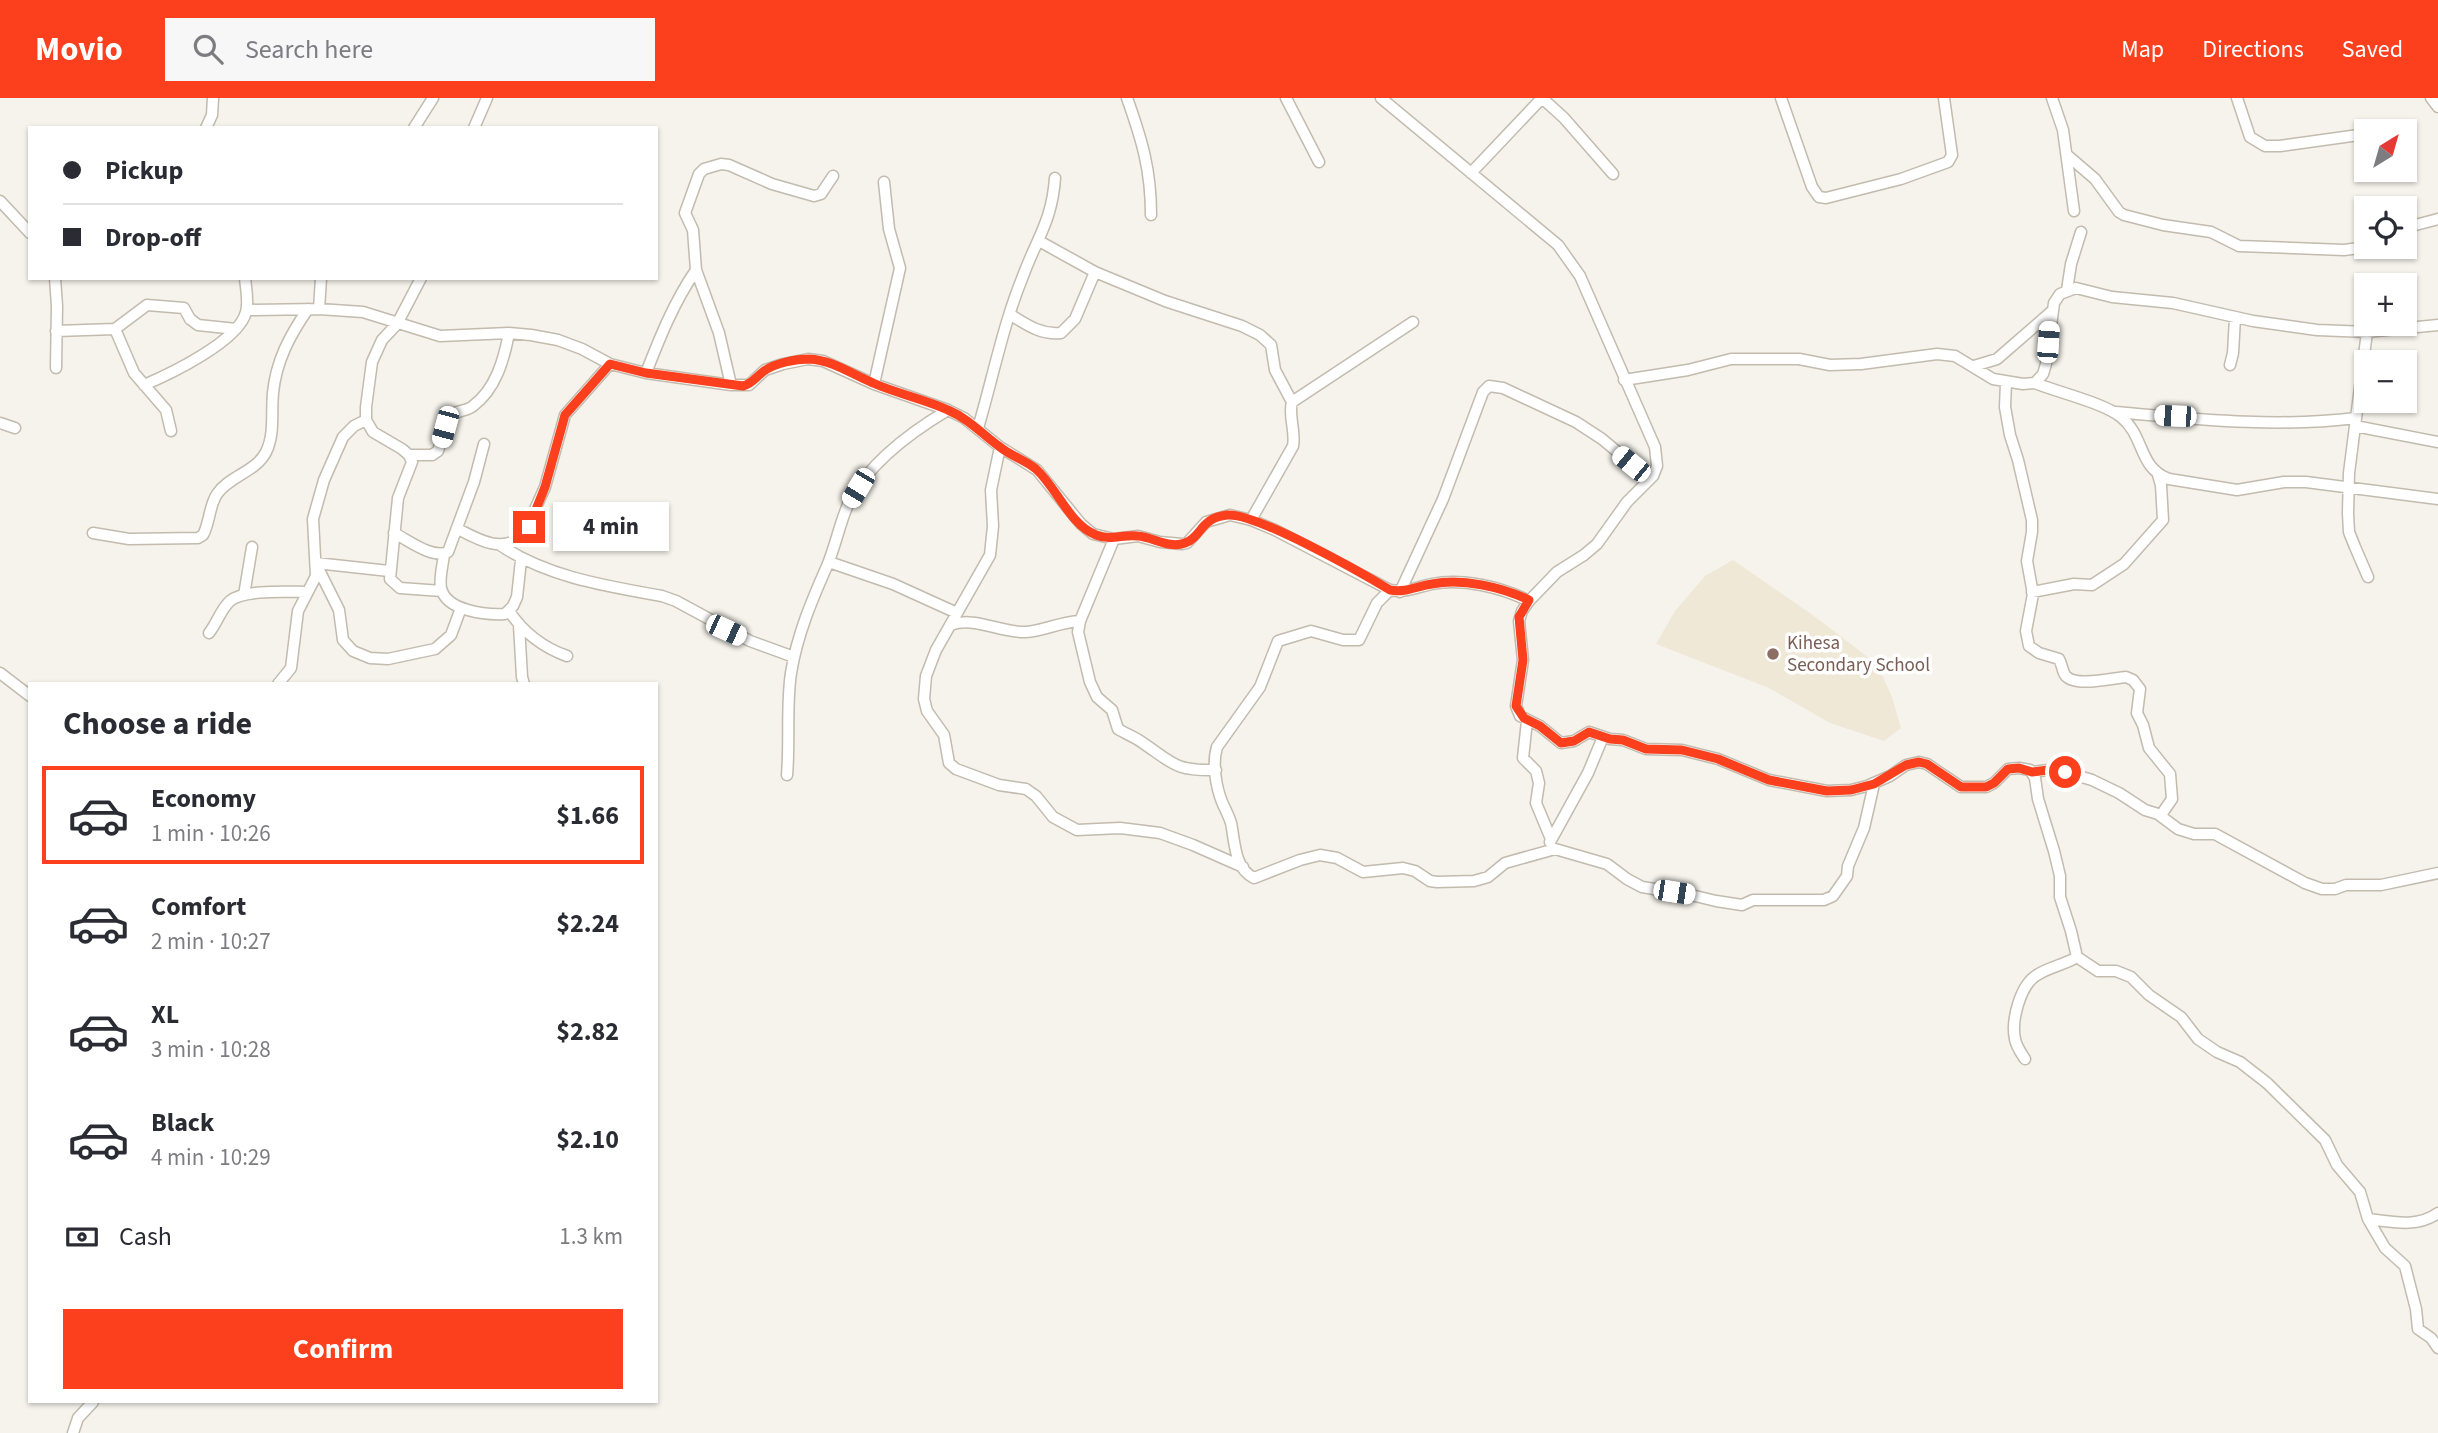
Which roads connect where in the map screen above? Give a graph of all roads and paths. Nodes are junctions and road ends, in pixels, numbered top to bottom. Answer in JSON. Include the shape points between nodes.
{"nodes":[{"id":1,"x":214,"y":98,"type":"edge"},
{"id":2,"x":433,"y":98,"type":"edge"},
{"id":3,"x":487,"y":98,"type":"edge"},
{"id":4,"x":1127,"y":98,"type":"edge"},
{"id":5,"x":1286,"y":98,"type":"edge"},
{"id":6,"x":1381,"y":98,"type":"edge"},
{"id":7,"x":1542,"y":98,"type":"edge"},
{"id":8,"x":1781,"y":98,"type":"edge"},
{"id":9,"x":1944,"y":98,"type":"edge"},
{"id":10,"x":2052,"y":98,"type":"edge"},
{"id":11,"x":2237,"y":98,"type":"edge"},
{"id":12,"x":2431,"y":98,"type":"edge"},
{"id":13,"x":2438,"y":107,"type":"edge"},
{"id":14,"x":207,"y":126,"type":"edge"},
{"id":15,"x":415,"y":126,"type":"edge"},
{"id":16,"x":475,"y":126,"type":"edge"},
{"id":17,"x":2354,"y":136,"type":"edge"},
{"id":18,"x":2067,"y":155,"type":"junction"},
{"id":19,"x":1319,"y":162,"type":"dead end"},
{"id":20,"x":1471,"y":173,"type":"junction"},
{"id":21,"x":1614,"y":174,"type":"dead end"},
{"id":22,"x":834,"y":176,"type":"dead end"},
{"id":23,"x":1055,"y":178,"type":"dead end"},
{"id":24,"x":884,"y":182,"type":"dead end"},
{"id":25,"x":0,"y":201,"type":"edge"},
{"id":26,"x":2074,"y":211,"type":"dead end"},
{"id":27,"x":12,"y":213,"type":"junction"},
{"id":28,"x":1151,"y":215,"type":"dead end"},
{"id":29,"x":0,"y":218,"type":"edge"},
{"id":30,"x":2438,"y":219,"type":"edge"},
{"id":31,"x":2417,"y":225,"type":"edge"},
{"id":32,"x":28,"y":231,"type":"edge"},
{"id":33,"x":2081,"y":232,"type":"dead end"},
{"id":34,"x":1039,"y":241,"type":"junction"},
{"id":35,"x":2354,"y":249,"type":"edge"},
{"id":36,"x":696,"y":270,"type":"junction"},
{"id":37,"x":1095,"y":272,"type":"junction"},
{"id":38,"x":55,"y":280,"type":"edge"},
{"id":39,"x":246,"y":280,"type":"edge"},
{"id":40,"x":320,"y":280,"type":"edge"},
{"id":41,"x":420,"y":280,"type":"edge"},
{"id":42,"x":2067,"y":290,"type":"junction"},
{"id":43,"x":313,"y":309,"type":"junction"},
{"id":44,"x":247,"y":310,"type":"junction"},
{"id":45,"x":2051,"y":312,"type":"junction"},
{"id":46,"x":1011,"y":316,"type":"junction"},
{"id":47,"x":2235,"y":318,"type":"junction"},
{"id":48,"x":1413,"y":322,"type":"dead end"},
{"id":49,"x":397,"y":324,"type":"junction"},
{"id":50,"x":2438,"y":325,"type":"edge"},
{"id":51,"x":2417,"y":327,"type":"edge"},
{"id":52,"x":115,"y":328,"type":"junction"},
{"id":53,"x":236,"y":329,"type":"junction"},
{"id":54,"x":57,"y":331,"type":"junction"},
{"id":55,"x":2354,"y":331,"type":"edge"},
{"id":56,"x":509,"y":333,"type":"junction"},
{"id":57,"x":2366,"y":336,"type":"edge"},
{"id":58,"x":610,"y":364,"type":"junction"},
{"id":59,"x":2230,"y":365,"type":"dead end"},
{"id":60,"x":1974,"y":366,"type":"junction"},
{"id":61,"x":56,"y":368,"type":"dead end"},
{"id":62,"x":646,"y":373,"type":"junction"},
{"id":63,"x":1624,"y":380,"type":"junction"},
{"id":64,"x":2006,"y":382,"type":"junction"},
{"id":65,"x":2035,"y":383,"type":"junction"},
{"id":66,"x":874,"y":384,"type":"junction"},
{"id":67,"x":731,"y":385,"type":"junction"},
{"id":68,"x":144,"y":386,"type":"junction"},
{"id":69,"x":1292,"y":402,"type":"junction"},
{"id":70,"x":948,"y":410,"type":"junction"},
{"id":71,"x":2114,"y":412,"type":"junction"},
{"id":72,"x":366,"y":420,"type":"junction"},
{"id":73,"x":2355,"y":422,"type":"junction"},
{"id":74,"x":0,"y":424,"type":"edge"},
{"id":75,"x":15,"y":428,"type":"dead end"},
{"id":76,"x":978,"y":428,"type":"junction"},
{"id":77,"x":172,"y":431,"type":"dead end"},
{"id":78,"x":2438,"y":442,"type":"edge"},
{"id":79,"x":484,"y":444,"type":"dead end"},
{"id":80,"x":1000,"y":447,"type":"junction"},
{"id":81,"x":409,"y":455,"type":"junction"},
{"id":82,"x":2158,"y":475,"type":"junction"},
{"id":83,"x":1650,"y":479,"type":"junction"},
{"id":84,"x":2348,"y":486,"type":"junction"},
{"id":85,"x":2438,"y":499,"type":"edge"},
{"id":86,"x":1251,"y":520,"type":"junction"},
{"id":87,"x":458,"y":529,"type":"junction"},
{"id":88,"x":93,"y":533,"type":"dead end"},
{"id":89,"x":394,"y":533,"type":"junction"},
{"id":90,"x":1114,"y":538,"type":"junction"},
{"id":91,"x":499,"y":545,"type":"junction"},
{"id":92,"x":252,"y":547,"type":"dead end"},
{"id":93,"x":444,"y":554,"type":"junction"},
{"id":94,"x":522,"y":560,"type":"junction"},
{"id":95,"x":829,"y":562,"type":"junction"},
{"id":96,"x":316,"y":565,"type":"junction"},
{"id":97,"x":389,"y":571,"type":"junction"},
{"id":98,"x":2368,"y":577,"type":"dead end"},
{"id":99,"x":442,"y":591,"type":"junction"},
{"id":100,"x":1395,"y":591,"type":"junction"},
{"id":101,"x":307,"y":592,"type":"junction"},
{"id":102,"x":2032,"y":592,"type":"junction"},
{"id":103,"x":244,"y":595,"type":"junction"},
{"id":104,"x":1529,"y":600,"type":"junction"},
{"id":105,"x":461,"y":607,"type":"junction"},
{"id":106,"x":509,"y":611,"type":"junction"},
{"id":107,"x":957,"y":613,"type":"junction"},
{"id":108,"x":1080,"y":621,"type":"junction"},
{"id":109,"x":519,"y":624,"type":"junction"},
{"id":110,"x":950,"y":625,"type":"junction"},
{"id":111,"x":209,"y":633,"type":"dead end"},
{"id":112,"x":567,"y":656,"type":"dead end"},
{"id":113,"x":794,"y":657,"type":"junction"},
{"id":114,"x":0,"y":673,"type":"edge"},
{"id":115,"x":280,"y":682,"type":"edge"},
{"id":116,"x":523,"y":682,"type":"edge"},
{"id":117,"x":28,"y":694,"type":"edge"},
{"id":118,"x":1527,"y":721,"type":"junction"},
{"id":119,"x":1603,"y":737,"type":"junction"},
{"id":120,"x":1216,"y":770,"type":"junction"},
{"id":121,"x":2032,"y":772,"type":"junction"},
{"id":122,"x":788,"y":775,"type":"dead end"},
{"id":123,"x":1874,"y":784,"type":"junction"},
{"id":124,"x":2161,"y":815,"type":"junction"},
{"id":125,"x":1549,"y":844,"type":"junction"},
{"id":126,"x":1243,"y":867,"type":"junction"},
{"id":127,"x":2438,"y":873,"type":"edge"},
{"id":128,"x":2077,"y":957,"type":"junction"},
{"id":129,"x":2025,"y":1059,"type":"dead end"},
{"id":130,"x":2438,"y":1213,"type":"edge"},
{"id":131,"x":2368,"y":1219,"type":"junction"},
{"id":132,"x":2438,"y":1348,"type":"edge"},
{"id":133,"x":92,"y":1403,"type":"edge"},
{"id":134,"x":73,"y":1433,"type":"edge"}],
"edges":[{"from":1,"to":14,"type":"street"},
{"from":2,"to":15,"type":"street"},
{"from":3,"to":16,"type":"street"},
{"from":4,"to":28,"type":"street","via":[[1148,165]]},
{"from":5,"to":19,"type":"street"},
{"from":6,"to":20,"type":"street"},
{"from":7,"to":20,"type":"street"},
{"from":7,"to":21,"type":"street"},
{"from":8,"to":9,"type":"street","via":[[1812,187],[1819,197],[1826,198],[1948,162],[1952,155]]},
{"from":10,"to":18,"type":"street"},
{"from":11,"to":17,"type":"street","via":[[2250,137],[2265,146]]},
{"from":12,"to":13,"type":"street"},
{"from":18,"to":26,"type":"street"},
{"from":18,"to":35,"type":"street","via":[[2090,174],[2124,215],[2214,233],[2239,246]]},
{"from":20,"to":63,"type":"street","via":[[1568,257]]},
{"from":22,"to":36,"type":"street","via":[[821,194],[814,196],[729,165],[705,169],[685,213],[693,230]]},
{"from":23,"to":34,"type":"street","via":[[1049,219]]},
{"from":24,"to":66,"type":"street","via":[[900,268]]},
{"from":25,"to":27,"type":"street"},
{"from":27,"to":29,"type":"street"},
{"from":27,"to":32,"type":"street"},
{"from":30,"to":31,"type":"street"},
{"from":33,"to":42,"type":"street"},
{"from":34,"to":37,"type":"street"},
{"from":34,"to":46,"type":"street"},
{"from":36,"to":62,"type":"street","via":[[671,312]]},
{"from":36,"to":67,"type":"street","via":[[719,333]]},
{"from":37,"to":46,"type":"street","via":[[1075,319],[1061,334],[1038,331]]},
{"from":37,"to":69,"type":"street","via":[[1261,335],[1271,345],[1275,370]]},
{"from":38,"to":54,"type":"street"},
{"from":39,"to":44,"type":"street"},
{"from":40,"to":43,"type":"street"},
{"from":41,"to":49,"type":"street"},
{"from":42,"to":45,"type":"street","via":[[2053,303]]},
{"from":42,"to":47,"type":"street","via":[[2160,301]]},
{"from":43,"to":44,"type":"street"},
{"from":43,"to":49,"type":"street","via":[[363,312]]},
{"from":43,"to":88,"type":"street","via":[[292,334],[277,367],[266,452],[256,466],[218,494],[203,535],[129,539]]},
{"from":44,"to":53,"type":"street"},
{"from":45,"to":60,"type":"street","via":[[1997,359]]},
{"from":45,"to":65,"type":"street","via":[[2046,364]]},
{"from":46,"to":76,"type":"street"},
{"from":47,"to":55,"type":"street"},
{"from":47,"to":59,"type":"street"},
{"from":48,"to":69,"type":"street"},
{"from":49,"to":56,"type":"street","via":[[440,337]]},
{"from":49,"to":72,"type":"street","via":[[382,340],[372,362]]},
{"from":50,"to":51,"type":"street"},
{"from":52,"to":53,"type":"street","via":[[154,304],[184,307],[198,325]]},
{"from":52,"to":54,"type":"street"},
{"from":52,"to":68,"type":"street","via":[[128,362]]},
{"from":53,"to":68,"type":"street","via":[[187,365]]},
{"from":54,"to":61,"type":"street"},
{"from":56,"to":58,"type":"street","via":[[558,340]]},
{"from":56,"to":81,"type":"street","via":[[497,376],[472,408],[453,414],[436,454]]},
{"from":57,"to":73,"type":"street"},
{"from":58,"to":62,"type":"street"},
{"from":58,"to":91,"type":"street","via":[[565,415],[529,527],[516,541]]},
{"from":60,"to":63,"type":"street","via":[[1946,354],[1830,365],[1799,359],[1731,359]]},
{"from":60,"to":64,"type":"street"},
{"from":62,"to":67,"type":"street"},
{"from":63,"to":83,"type":"street","via":[[1655,447],[1657,466]]},
{"from":64,"to":65,"type":"street"},
{"from":64,"to":102,"type":"street","via":[[2010,435],[2032,520],[2027,561]]},
{"from":65,"to":71,"type":"street"},
{"from":66,"to":67,"type":"street","via":[[837,366],[808,359],[773,366],[749,385]]},
{"from":66,"to":70,"type":"street"},
{"from":68,"to":77,"type":"street","via":[[166,410]]},
{"from":69,"to":86,"type":"street","via":[[1293,446]]},
{"from":70,"to":76,"type":"street"},
{"from":70,"to":95,"type":"street","via":[[907,436],[869,472],[850,501]]},
{"from":71,"to":73,"type":"street","via":[[2259,424]]},
{"from":71,"to":82,"type":"street","via":[[2133,430],[2150,468]]},
{"from":72,"to":81,"type":"street","via":[[373,432]]},
{"from":72,"to":96,"type":"street","via":[[343,437],[327,471],[313,519]]},
{"from":73,"to":78,"type":"street"},
{"from":73,"to":84,"type":"street"},
{"from":74,"to":75,"type":"street"},
{"from":76,"to":80,"type":"street"},
{"from":79,"to":87,"type":"street"},
{"from":80,"to":90,"type":"street","via":[[1037,470],[1093,534]]},
{"from":80,"to":107,"type":"street","via":[[991,490],[989,555]]},
{"from":81,"to":89,"type":"street","via":[[411,470],[398,498]]},
{"from":82,"to":84,"type":"street","via":[[2237,490],[2292,481]]},
{"from":82,"to":102,"type":"street","via":[[2163,520],[2133,555],[2092,585]]},
{"from":83,"to":100,"type":"street","via":[[1576,422],[1503,388],[1489,386],[1443,499]]},
{"from":83,"to":104,"type":"street","via":[[1597,544],[1557,572]]},
{"from":84,"to":85,"type":"street"},
{"from":84,"to":98,"type":"street","via":[[2350,531]]},
{"from":86,"to":90,"type":"street","via":[[1216,517],[1182,544],[1138,536]]},
{"from":86,"to":100,"type":"street"},
{"from":87,"to":91,"type":"street"},
{"from":87,"to":93,"type":"street"},
{"from":89,"to":93,"type":"street"},
{"from":89,"to":97,"type":"street"},
{"from":90,"to":108,"type":"street"},
{"from":91,"to":94,"type":"street"},
{"from":92,"to":103,"type":"street"},
{"from":93,"to":99,"type":"street"},
{"from":94,"to":106,"type":"street","via":[[517,597]]},
{"from":94,"to":113,"type":"street","via":[[570,576],[662,596],[738,636]]},
{"from":95,"to":107,"type":"street","via":[[872,575]]},
{"from":95,"to":113,"type":"street"},
{"from":96,"to":97,"type":"street"},
{"from":96,"to":101,"type":"street"},
{"from":96,"to":105,"type":"street","via":[[339,610],[343,640],[353,651],[370,658],[435,649],[451,635]]},
{"from":97,"to":99,"type":"street","via":[[400,589]]},
{"from":99,"to":105,"type":"street"},
{"from":100,"to":104,"type":"street","via":[[1431,584],[1476,584]]},
{"from":100,"to":120,"type":"street","via":[[1377,603],[1359,640],[1311,631],[1278,641],[1260,687],[1217,747]]},
{"from":101,"to":103,"type":"street"},
{"from":101,"to":115,"type":"street","via":[[298,611],[291,668]]},
{"from":102,"to":124,"type":"street","via":[[2026,631],[2030,647],[2059,659],[2073,681],[2126,677],[2140,689],[2137,713],[2149,748],[2170,774],[2172,799]]},
{"from":103,"to":111,"type":"street","via":[[231,600]]},
{"from":104,"to":118,"type":"street","via":[[1519,617],[1523,660],[1516,706]]},
{"from":105,"to":106,"type":"street","via":[[490,613]]},
{"from":106,"to":109,"type":"street"},
{"from":107,"to":110,"type":"street"},
{"from":108,"to":110,"type":"street","via":[[1028,632],[965,621]]},
{"from":108,"to":120,"type":"street","via":[[1078,632],[1090,682],[1097,697],[1112,709],[1118,729],[1173,765]]},
{"from":109,"to":112,"type":"street","via":[[548,648]]},
{"from":109,"to":116,"type":"street"},
{"from":110,"to":126,"type":"street","via":[[926,676],[925,699],[927,711],[944,735],[951,766],[999,785],[1026,789],[1045,811],[1077,830],[1120,828],[1160,834]]},
{"from":113,"to":122,"type":"street"},
{"from":114,"to":117,"type":"street"},
{"from":118,"to":119,"type":"street","via":[[1561,743],[1589,732]]},
{"from":118,"to":125,"type":"street","via":[[1523,759],[1536,771],[1536,803]]},
{"from":119,"to":123,"type":"street","via":[[1646,749],[1682,750],[1718,759],[1782,783],[1835,791]]},
{"from":119,"to":125,"type":"street"},
{"from":120,"to":126,"type":"street","via":[[1233,845]]},
{"from":121,"to":123,"type":"street","via":[[2008,769],[1991,785],[1961,787],[1919,762]]},
{"from":121,"to":124,"type":"street","via":[[2056,769],[2092,780]]},
{"from":121,"to":128,"type":"street"},
{"from":123,"to":125,"type":"street","via":[[1847,876],[1829,899],[1753,900],[1742,905],[1643,887],[1602,862]]},
{"from":124,"to":127,"type":"street","via":[[2178,829],[2215,834],[2322,889]]},
{"from":125,"to":126,"type":"street","via":[[1474,881],[1430,881],[1403,868],[1363,872],[1320,855],[1261,877],[1249,875]]},
{"from":128,"to":129,"type":"street","via":[[2034,976],[2023,990],[2015,1039]]},
{"from":128,"to":131,"type":"street","via":[[2098,971],[2132,977],[2181,1017],[2198,1039],[2267,1083],[2325,1140],[2337,1165],[2360,1192]]},
{"from":130,"to":131,"type":"street","via":[[2424,1222]]},
{"from":131,"to":132,"type":"street","via":[[2385,1248],[2405,1266],[2418,1329]]},
{"from":133,"to":134,"type":"street","via":[[78,1418]]}]}
